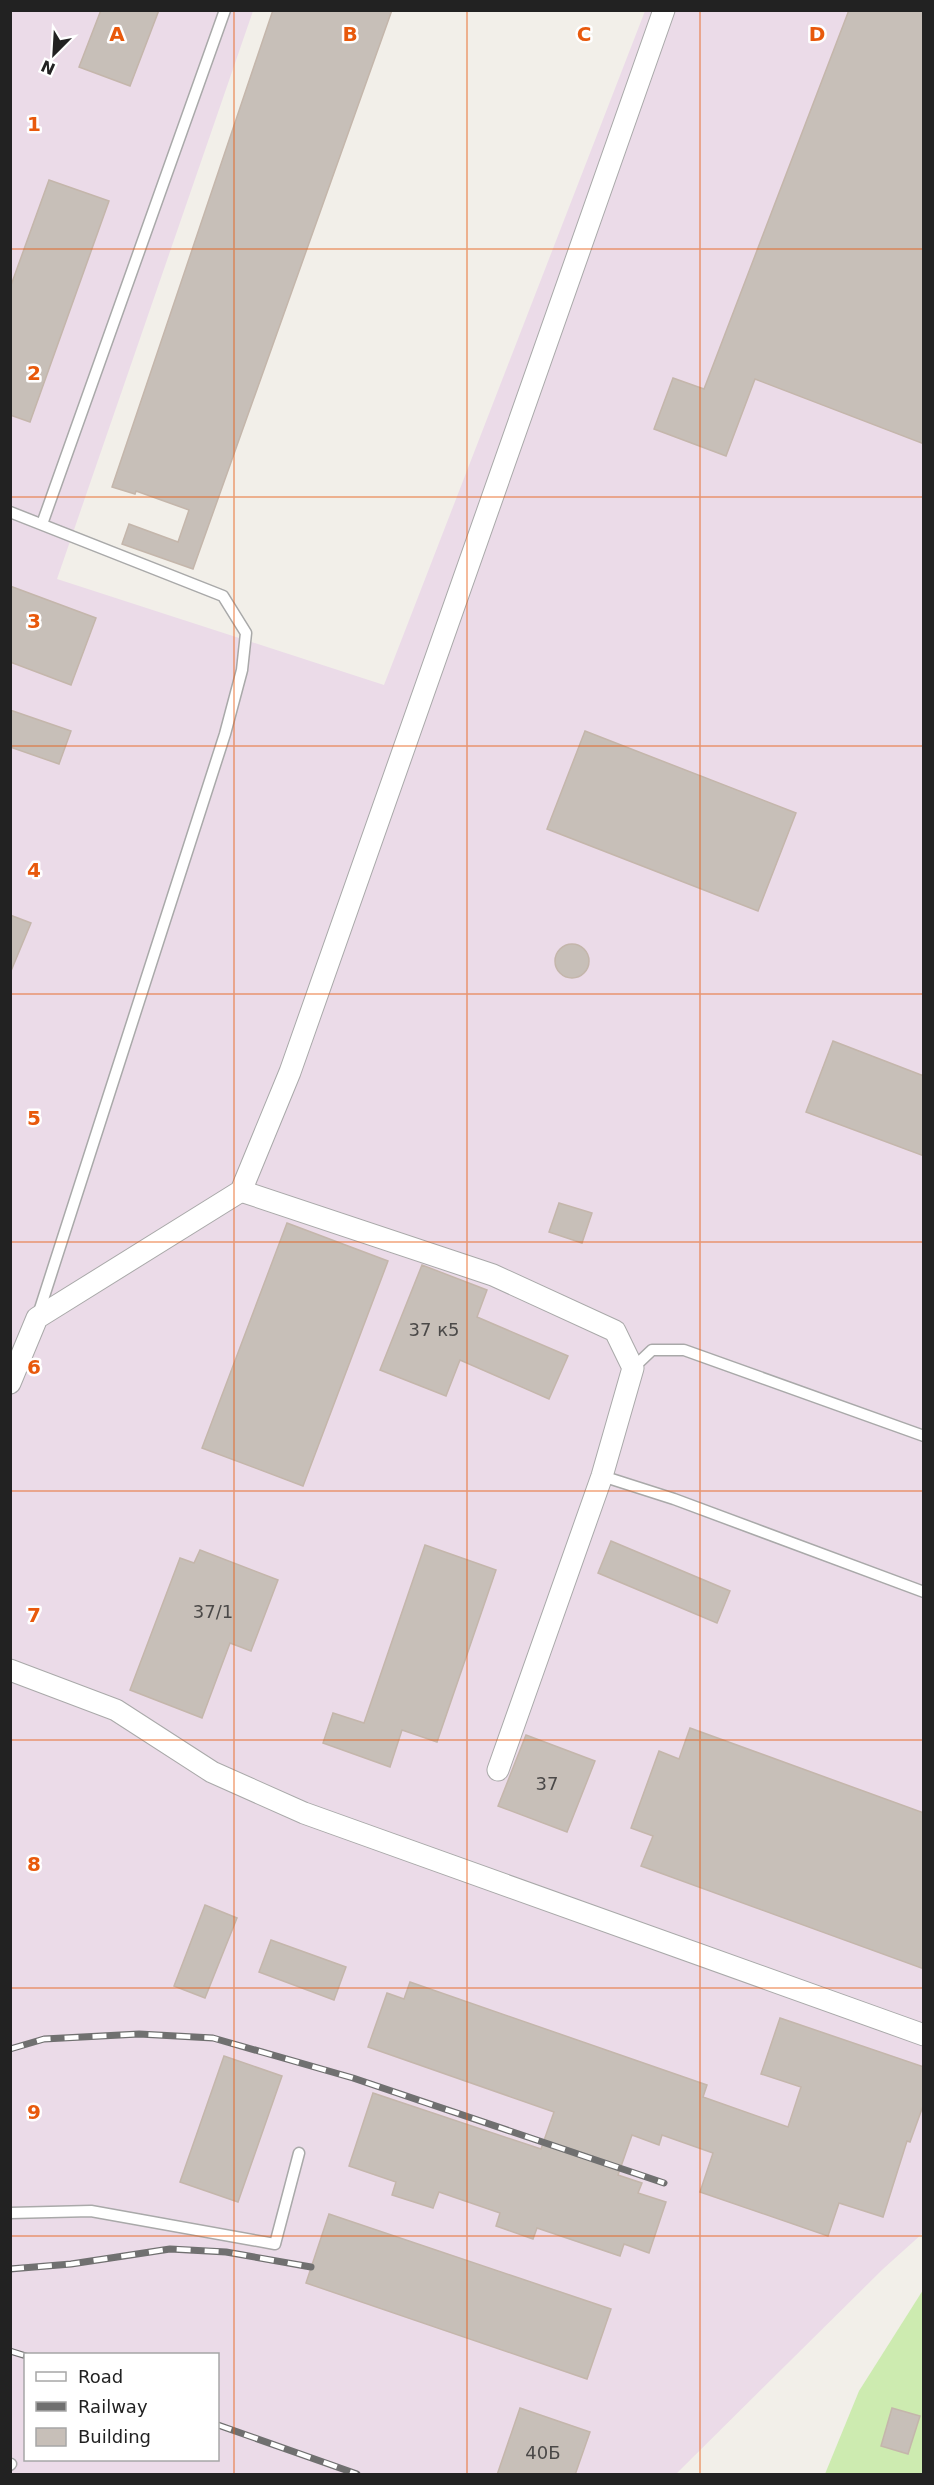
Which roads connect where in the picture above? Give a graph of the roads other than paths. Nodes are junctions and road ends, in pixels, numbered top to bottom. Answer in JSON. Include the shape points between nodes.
{"nodes":[{"id":1,"x":225,"y":10,"type":"edge"},
{"id":2,"x":664,"y":10,"type":"edge"},
{"id":3,"x":10,"y":512,"type":"edge"},
{"id":4,"x":42,"y":524,"type":"junction"},
{"id":5,"x":241,"y":1191,"type":"junction"},
{"id":6,"x":37,"y":1318,"type":"junction"},
{"id":7,"x":633,"y":1368,"type":"junction"},
{"id":8,"x":10,"y":1383,"type":"edge"},
{"id":9,"x":924,"y":1436,"type":"edge"},
{"id":10,"x":602,"y":1476,"type":"junction"},
{"id":11,"x":924,"y":1592,"type":"edge"},
{"id":12,"x":10,"y":1670,"type":"edge"},
{"id":13,"x":498,"y":1770,"type":"dead end"},
{"id":14,"x":924,"y":2036,"type":"edge"},
{"id":15,"x":299,"y":2153,"type":"dead end"},
{"id":16,"x":10,"y":2213,"type":"edge"}],
"edges":[{"from":1,"to":4,"type":"lane"},
{"from":2,"to":5,"type":"street","via":[[294,1060]]},
{"from":3,"to":4,"type":"lane"},
{"from":4,"to":6,"type":"lane","via":[[223,596],[246,633],[243,670],[225,734]]},
{"from":5,"to":6,"type":"street"},
{"from":5,"to":7,"type":"street","via":[[514,1284],[615,1331]]},
{"from":6,"to":8,"type":"street"},
{"from":7,"to":9,"type":"lane","via":[[652,1350],[684,1350]]},
{"from":7,"to":10,"type":"street"},
{"from":10,"to":11,"type":"lane"},
{"from":10,"to":13,"type":"street"},
{"from":12,"to":14,"type":"street","via":[[116,1710],[212,1772],[304,1813]]},
{"from":15,"to":16,"type":"lane","via":[[275,2244],[91,2211]]}]}
